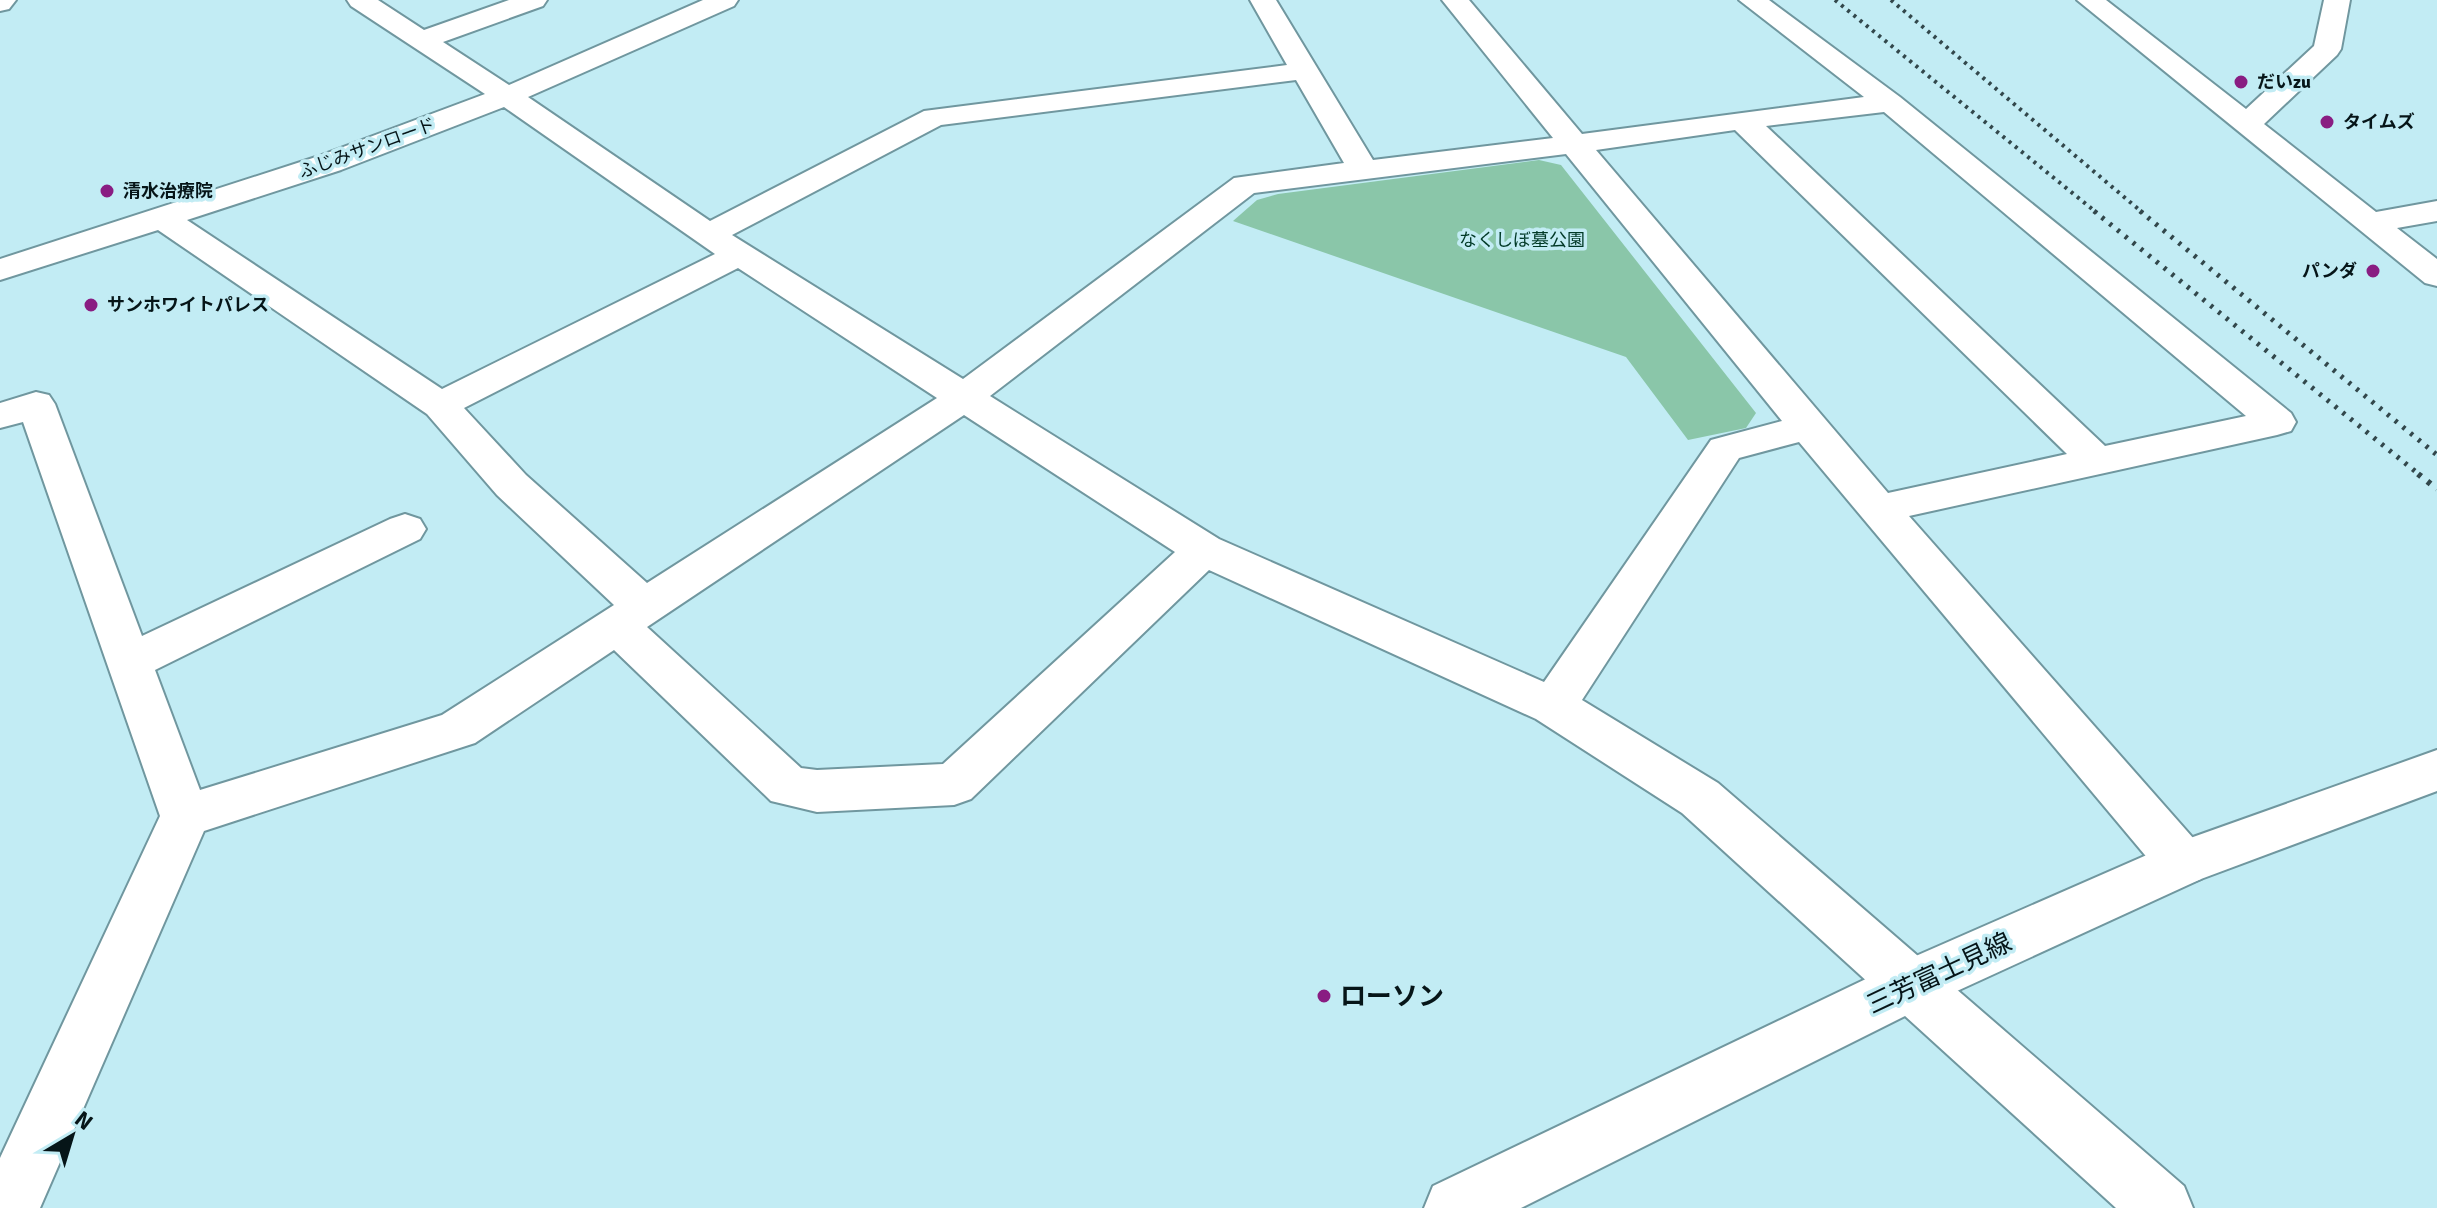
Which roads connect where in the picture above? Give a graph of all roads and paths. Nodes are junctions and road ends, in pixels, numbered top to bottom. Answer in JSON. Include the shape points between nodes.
{"nodes":[{"id":1,"x":360,"y":0,"type":"edge"},
{"id":2,"x":534,"y":0,"type":"edge"},
{"id":3,"x":724,"y":0,"type":"edge"},
{"id":4,"x":1263,"y":0,"type":"edge"},
{"id":5,"x":1455,"y":0,"type":"edge"},
{"id":6,"x":1752,"y":0,"type":"edge"},
{"id":7,"x":2090,"y":0,"type":"edge"},
{"id":8,"x":2337,"y":0,"type":"edge"},
{"id":9,"x":422,"y":40,"type":"junction"},
{"id":10,"x":1303,"y":71,"type":"junction"},
{"id":11,"x":507,"y":96,"type":"junction"},
{"id":12,"x":1890,"y":103,"type":"junction"},
{"id":13,"x":1742,"y":120,"type":"junction"},
{"id":14,"x":2247,"y":124,"type":"junction"},
{"id":15,"x":1575,"y":144,"type":"junction"},
{"id":16,"x":1363,"y":169,"type":"junction"},
{"id":17,"x":2437,"y":211,"type":"edge"},
{"id":18,"x":164,"y":219,"type":"junction"},
{"id":19,"x":2373,"y":222,"type":"junction"},
{"id":20,"x":724,"y":244,"type":"junction"},
{"id":21,"x":0,"y":270,"type":"edge"},
{"id":22,"x":2437,"y":276,"type":"edge"},
{"id":23,"x":963,"y":398,"type":"junction"},
{"id":24,"x":440,"y":405,"type":"junction"},
{"id":25,"x":0,"y":416,"type":"edge"},
{"id":26,"x":1808,"y":427,"type":"junction"},
{"id":27,"x":2097,"y":461,"type":"junction"},
{"id":28,"x":1878,"y":509,"type":"junction"},
{"id":29,"x":405,"y":529,"type":"dead end"},
{"id":30,"x":1204,"y":550,"type":"junction"},
{"id":31,"x":630,"y":616,"type":"junction"},
{"id":32,"x":130,"y":662,"type":"junction"},
{"id":33,"x":1553,"y":706,"type":"junction"},
{"id":34,"x":2437,"y":770,"type":"edge"},
{"id":35,"x":185,"y":816,"type":"junction"},
{"id":36,"x":2183,"y":863,"type":"junction"},
{"id":37,"x":1913,"y":984,"type":"junction"},
{"id":38,"x":9,"y":1208,"type":"edge"},
{"id":39,"x":1455,"y":1208,"type":"edge"},
{"id":40,"x":2162,"y":1208,"type":"edge"}],
"edges":[{"from":1,"to":9,"type":"street"},
{"from":2,"to":9,"type":"street"},
{"from":3,"to":11,"type":"street","name":"ふじみサンロード"},
{"from":4,"to":10,"type":"street"},
{"from":5,"to":15,"type":"street"},
{"from":6,"to":12,"type":"street"},
{"from":7,"to":14,"type":"street"},
{"from":8,"to":14,"type":"street","via":[[2327,49]]},
{"from":9,"to":11,"type":"street"},
{"from":10,"to":16,"type":"street"},
{"from":10,"to":20,"type":"street","via":[[934,117]]},
{"from":11,"to":18,"type":"street","name":"ふじみサンロード"},
{"from":11,"to":20,"type":"street"},
{"from":12,"to":13,"type":"street"},
{"from":12,"to":27,"type":"street","via":[[2277,422]]},
{"from":13,"to":15,"type":"street"},
{"from":13,"to":27,"type":"street"},
{"from":14,"to":19,"type":"street"},
{"from":15,"to":16,"type":"street"},
{"from":15,"to":26,"type":"street"},
{"from":16,"to":23,"type":"street","via":[[1245,185]]},
{"from":17,"to":19,"type":"street"},
{"from":18,"to":21,"type":"street","name":"ふじみサンロード"},
{"from":18,"to":24,"type":"street"},
{"from":19,"to":22,"type":"street"},
{"from":20,"to":23,"type":"street"},
{"from":20,"to":24,"type":"street"},
{"from":23,"to":30,"type":"street"},
{"from":23,"to":31,"type":"street"},
{"from":24,"to":31,"type":"street"},
{"from":25,"to":32,"type":"street","via":[[36,404]]},
{"from":26,"to":28,"type":"street"},
{"from":26,"to":33,"type":"street","via":[[1725,449]]},
{"from":27,"to":28,"type":"street"},
{"from":28,"to":36,"type":"street"},
{"from":29,"to":32,"type":"street"},
{"from":30,"to":31,"type":"street","via":[[954,784],[817,791],[788,786]]},
{"from":30,"to":33,"type":"street"},
{"from":31,"to":35,"type":"street","via":[[458,729]]},
{"from":32,"to":35,"type":"street"},
{"from":33,"to":37,"type":"street","via":[[1700,798]]},
{"from":34,"to":36,"type":"street","name":"三芳富士見線"},
{"from":35,"to":38,"type":"street"},
{"from":36,"to":37,"type":"street","name":"三芳富士見線"},
{"from":37,"to":39,"type":"street","name":"三芳富士見線"},
{"from":37,"to":40,"type":"street"}]}
